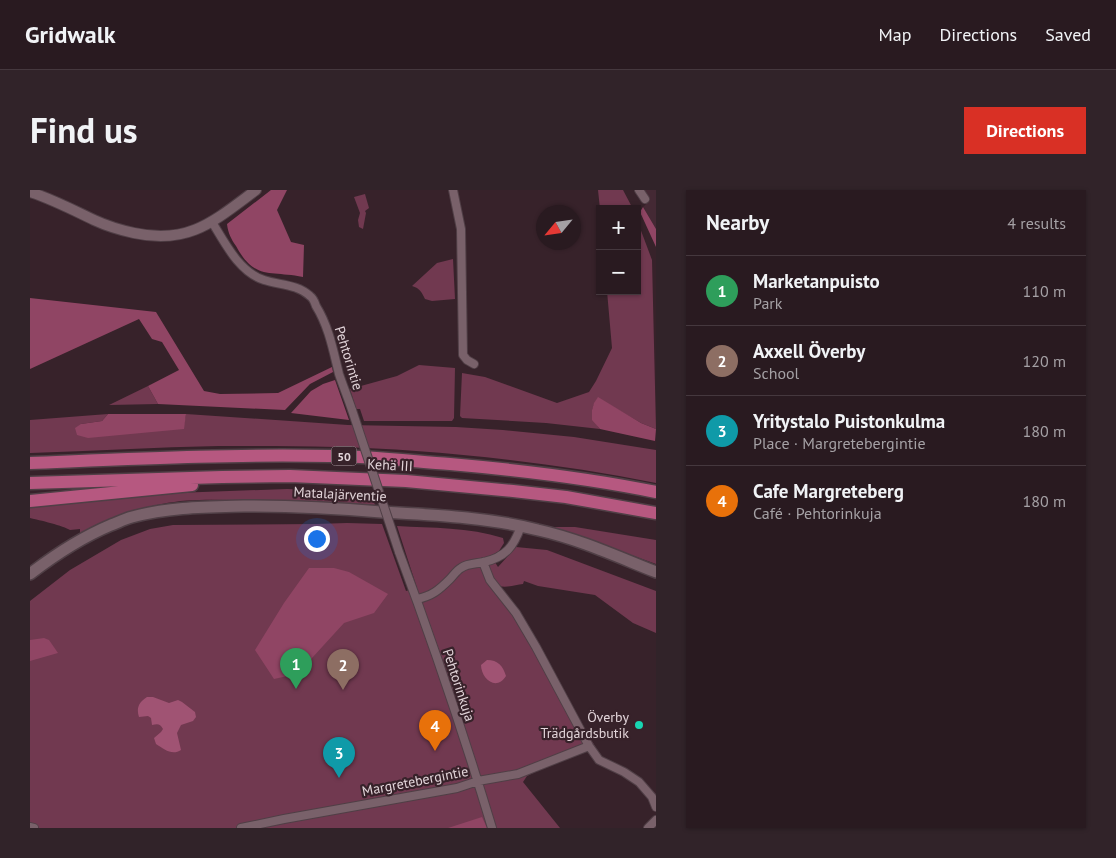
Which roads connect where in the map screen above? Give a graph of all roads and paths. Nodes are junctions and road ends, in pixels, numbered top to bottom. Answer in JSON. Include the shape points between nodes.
{"nodes":[{"id":1,"x":256,"y":190,"type":"edge"},
{"id":2,"x":452,"y":190,"type":"edge"},
{"id":3,"x":639,"y":190,"type":"edge"},
{"id":4,"x":30,"y":192,"type":"edge"},
{"id":5,"x":645,"y":199,"type":"dead end"},
{"id":6,"x":212,"y":222,"type":"junction"},
{"id":7,"x":474,"y":364,"type":"dead end"},
{"id":8,"x":30,"y":463,"type":"edge"},
{"id":9,"x":222,"y":477,"type":"junction"},
{"id":10,"x":30,"y":483,"type":"edge"},
{"id":11,"x":656,"y":492,"type":"edge"},
{"id":12,"x":30,"y":501,"type":"edge"},
{"id":13,"x":656,"y":513,"type":"edge"},
{"id":14,"x":521,"y":526,"type":"junction"},
{"id":15,"x":399,"y":552,"type":"joint"},
{"id":16,"x":483,"y":562,"type":"junction"},
{"id":17,"x":656,"y":572,"type":"edge"},
{"id":18,"x":30,"y":574,"type":"edge"},
{"id":19,"x":417,"y":600,"type":"junction"},
{"id":20,"x":589,"y":746,"type":"junction"},
{"id":21,"x":478,"y":781,"type":"junction"},
{"id":22,"x":656,"y":807,"type":"edge"},
{"id":23,"x":656,"y":820,"type":"edge"},
{"id":24,"x":30,"y":827,"type":"edge"},
{"id":25,"x":34,"y":828,"type":"edge"},
{"id":26,"x":241,"y":828,"type":"edge"},
{"id":27,"x":492,"y":828,"type":"edge"},
{"id":28,"x":648,"y":828,"type":"edge"}],
"edges":[{"from":1,"to":6,"type":"street"},
{"from":2,"to":7,"type":"street","via":[[461,229],[463,354]]},
{"from":3,"to":5,"type":"street"},
{"from":4,"to":6,"type":"street","via":[[110,227],[150,236],[181,234]]},
{"from":6,"to":15,"type":"street","name":"Pehtorintie","bridge":true,"via":[[238,262],[250,274],[311,296],[328,332]]},
{"from":8,"to":11,"type":"highway","name":"Kehä III","number":"50","via":[[330,456],[504,469]]},
{"from":9,"to":10,"type":"highway","name":"Kehä III","number":"50"},
{"from":9,"to":12,"type":"highway","via":[[187,486]]},
{"from":9,"to":13,"type":"highway","name":"Kehä III","number":"50","via":[[406,481],[566,497]]},
{"from":14,"to":16,"type":"street","via":[[511,548]]},
{"from":14,"to":17,"type":"main road","name":"Matalajärventie","via":[[561,536]]},
{"from":14,"to":18,"type":"main road","name":"Matalajärventie","via":[[448,516],[348,509],[185,507],[130,517],[104,528],[56,554]]},
{"from":15,"to":19,"type":"street","name":"Pehtorinkuja"},
{"from":16,"to":19,"type":"street","via":[[461,568],[441,588]]},
{"from":16,"to":20,"type":"street","via":[[490,580],[536,646]]},
{"from":19,"to":21,"type":"street","name":"Pehtorinkuja"},
{"from":20,"to":21,"type":"street","name":"Margretebergintie","via":[[518,774]]},
{"from":20,"to":22,"type":"street","via":[[599,760],[638,782]]},
{"from":21,"to":26,"type":"street","name":"Margretebergintie","via":[[457,788]]},
{"from":21,"to":27,"type":"street","name":"Pehtorinkuja"},
{"from":23,"to":28,"type":"street"},
{"from":24,"to":25,"type":"street"}]}
